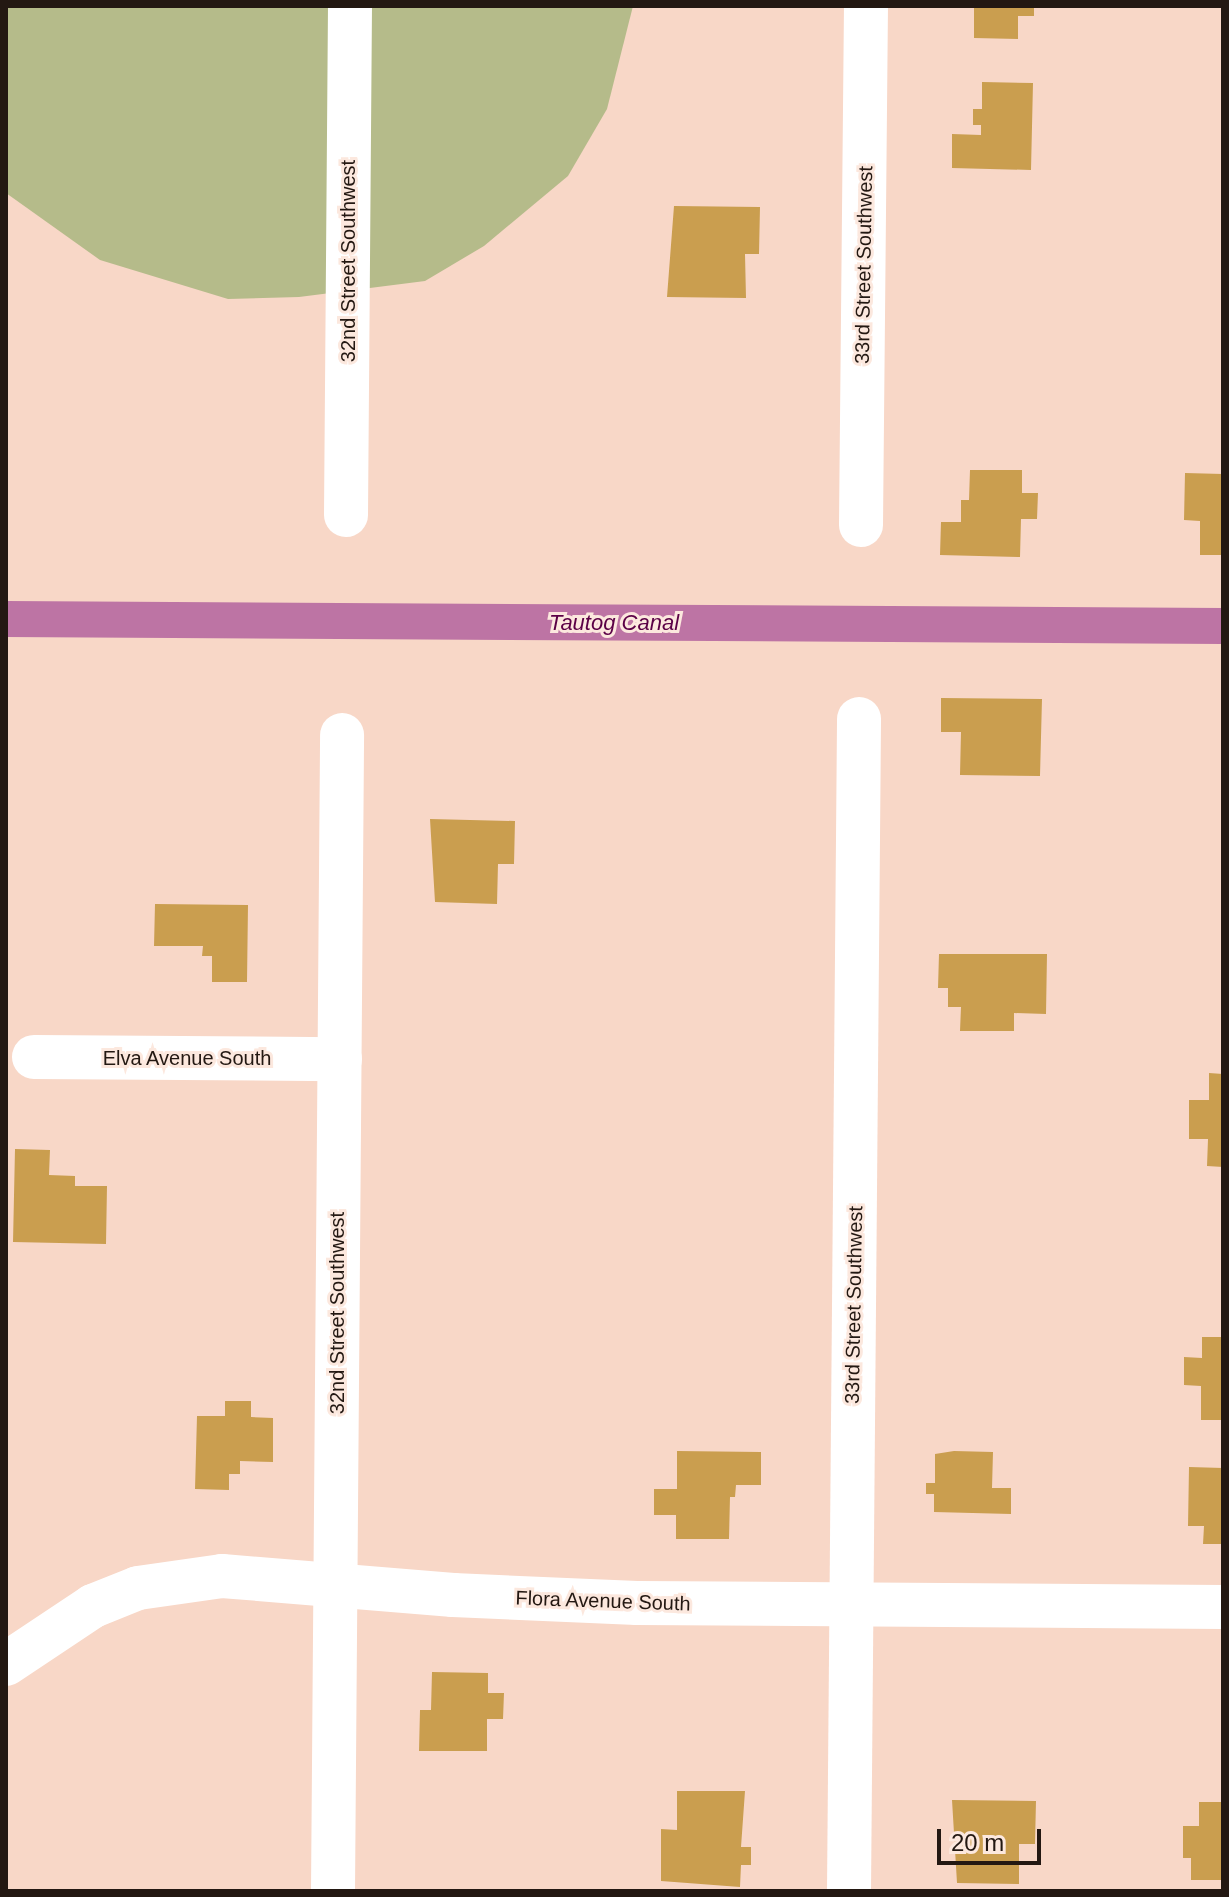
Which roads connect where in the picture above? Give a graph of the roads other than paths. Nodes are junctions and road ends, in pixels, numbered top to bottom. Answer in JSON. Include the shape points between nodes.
{"nodes":[{"id":1,"x":350,"y":6,"type":"edge"},
{"id":2,"x":866,"y":6,"type":"edge"},
{"id":3,"x":346,"y":515,"type":"dead end"},
{"id":4,"x":861,"y":525,"type":"dead end"},
{"id":5,"x":859,"y":719,"type":"dead end"},
{"id":6,"x":342,"y":735,"type":"dead end"},
{"id":7,"x":34,"y":1057,"type":"dead end"},
{"id":8,"x":340,"y":1059,"type":"junction"},
{"id":9,"x":335,"y":1582,"type":"junction"},
{"id":10,"x":852,"y":1604,"type":"junction"},
{"id":11,"x":1223,"y":1607,"type":"edge"},
{"id":12,"x":6,"y":1664,"type":"edge"},
{"id":13,"x":333,"y":1891,"type":"edge"},
{"id":14,"x":849,"y":1891,"type":"edge"}],
"edges":[{"from":1,"to":3,"type":"street","name":"32nd Street Southwest"},
{"from":2,"to":4,"type":"street","name":"33rd Street Southwest"},
{"from":5,"to":10,"type":"street","name":"33rd Street Southwest"},
{"from":6,"to":8,"type":"street","name":"32nd Street Southwest"},
{"from":7,"to":8,"type":"street","name":"Elva Avenue South"},
{"from":8,"to":9,"type":"street","name":"32nd Street Southwest"},
{"from":9,"to":10,"type":"street","name":"Flora Avenue South","via":[[545,1599]]},
{"from":9,"to":12,"type":"street","name":"Flora Avenue South","via":[[222,1576],[138,1588],[57,1626]]},
{"from":9,"to":13,"type":"street","name":"32nd Street Southwest"},
{"from":10,"to":11,"type":"street","name":"Flora Avenue South"},
{"from":10,"to":14,"type":"street","name":"33rd Street Southwest"}]}
